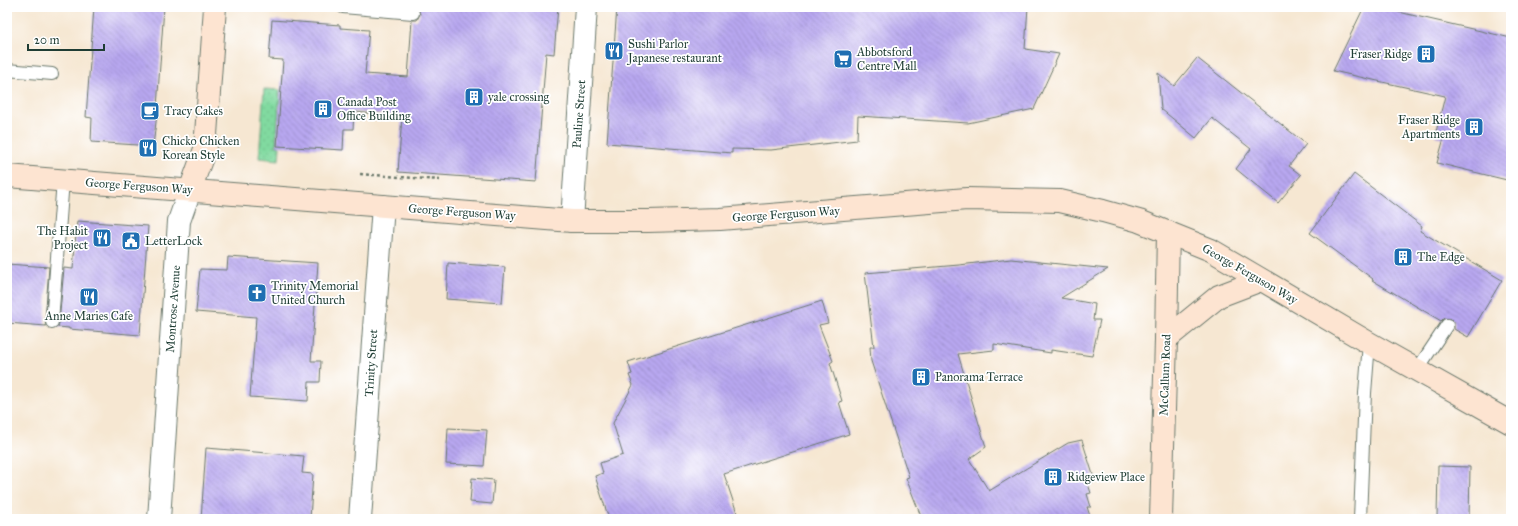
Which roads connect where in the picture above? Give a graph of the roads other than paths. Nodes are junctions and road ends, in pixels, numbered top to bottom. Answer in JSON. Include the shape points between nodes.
{"nodes":[{"id":1,"x":215,"y":7,"type":"edge"},
{"id":2,"x":342,"y":7,"type":"edge"},
{"id":3,"x":586,"y":7,"type":"edge"},
{"id":4,"x":413,"y":13,"type":"dead end"},
{"id":5,"x":7,"y":70,"type":"edge"},
{"id":6,"x":52,"y":74,"type":"dead end"},
{"id":7,"x":7,"y":176,"type":"edge"},
{"id":8,"x":63,"y":180,"type":"junction"},
{"id":9,"x":190,"y":190,"type":"junction"},
{"id":10,"x":383,"y":206,"type":"junction"},
{"id":11,"x":572,"y":221,"type":"junction"},
{"id":12,"x":1168,"y":232,"type":"junction"},
{"id":13,"x":1261,"y":280,"type":"junction"},
{"id":14,"x":52,"y":322,"type":"dead end"},
{"id":15,"x":1447,"y":325,"type":"dead end"},
{"id":16,"x":1166,"y":339,"type":"junction"},
{"id":17,"x":1369,"y":343,"type":"junction"},
{"id":18,"x":1417,"y":370,"type":"junction"},
{"id":19,"x":1511,"y":423,"type":"edge"},
{"id":20,"x":159,"y":519,"type":"edge"},
{"id":21,"x":360,"y":519,"type":"edge"},
{"id":22,"x":1161,"y":519,"type":"edge"},
{"id":23,"x":1360,"y":519,"type":"edge"}],
"edges":[{"from":1,"to":9,"type":"main road","name":"Montrose Avenue","via":[[205,149]]},
{"from":2,"to":4,"type":"lane"},
{"from":3,"to":11,"type":"street","name":"Pauline Street"},
{"from":5,"to":6,"type":"lane"},
{"from":7,"to":8,"type":"main road","name":"George Ferguson Way"},
{"from":8,"to":9,"type":"main road","name":"George Ferguson Way"},
{"from":8,"to":14,"type":"lane"},
{"from":9,"to":10,"type":"main road","name":"George Ferguson Way"},
{"from":9,"to":20,"type":"street","name":"Montrose Avenue","via":[[179,220]]},
{"from":10,"to":11,"type":"main road","name":"George Ferguson Way"},
{"from":10,"to":21,"type":"street","name":"Trinity Street"},
{"from":11,"to":12,"type":"main road","name":"George Ferguson Way","via":[[720,219],[975,200],[1060,201],[1128,218]]},
{"from":12,"to":13,"type":"main road","name":"George Ferguson Way","via":[[1211,250]]},
{"from":12,"to":16,"type":"main road","name":"McCallum Road"},
{"from":13,"to":16,"type":"main road","via":[[1219,296]]},
{"from":13,"to":17,"type":"main road","name":"George Ferguson Way"},
{"from":15,"to":18,"type":"lane"},
{"from":16,"to":22,"type":"main road","name":"McCallum Road"},
{"from":17,"to":18,"type":"main road","name":"George Ferguson Way"},
{"from":17,"to":23,"type":"lane"},
{"from":18,"to":19,"type":"main road","name":"George Ferguson Way"}]}
